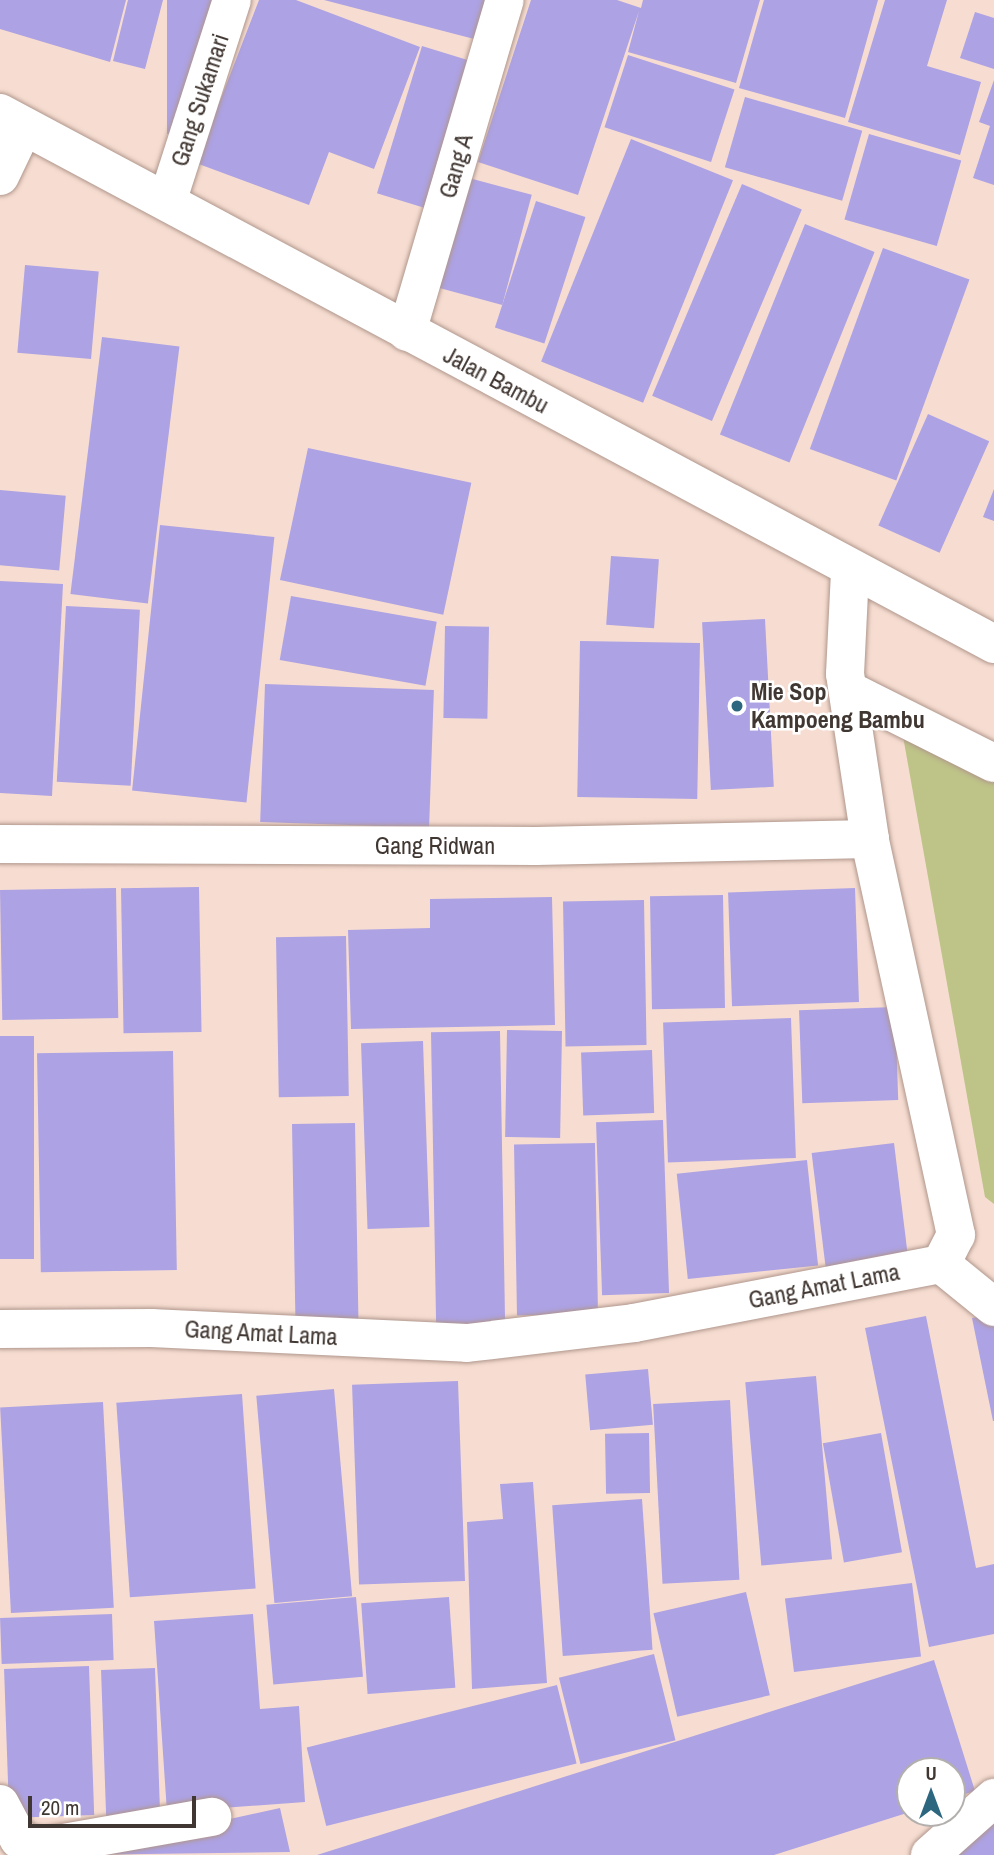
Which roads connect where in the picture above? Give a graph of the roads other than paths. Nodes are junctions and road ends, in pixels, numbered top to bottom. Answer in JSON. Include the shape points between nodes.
{"nodes":[{"id":1,"x":232,"y":0,"type":"edge"},
{"id":2,"x":505,"y":0,"type":"edge"},
{"id":3,"x":12,"y":120,"type":"edge"},
{"id":4,"x":0,"y":176,"type":"edge"},
{"id":5,"x":168,"y":199,"type":"junction"},
{"id":6,"x":407,"y":332,"type":"junction"},
{"id":7,"x":848,"y":585,"type":"junction"},
{"id":8,"x":994,"y":645,"type":"edge"},
{"id":9,"x":847,"y":682,"type":"junction"},
{"id":10,"x":994,"y":763,"type":"edge"},
{"id":11,"x":870,"y":839,"type":"junction"},
{"id":12,"x":0,"y":844,"type":"edge"},
{"id":13,"x":941,"y":1264,"type":"junction"},
{"id":14,"x":994,"y":1307,"type":"edge"},
{"id":15,"x":0,"y":1329,"type":"edge"},
{"id":16,"x":994,"y":1798,"type":"edge"},
{"id":17,"x":0,"y":1804,"type":"edge"},
{"id":18,"x":212,"y":1817,"type":"dead end"},
{"id":19,"x":930,"y":1855,"type":"edge"}],
"edges":[{"from":1,"to":5,"type":"street","name":"Gang Sukamari"},
{"from":2,"to":6,"type":"street","name":"Gang A"},
{"from":3,"to":4,"type":"street"},
{"from":3,"to":5,"type":"street","name":"Jalan Bambu"},
{"from":5,"to":6,"type":"street","name":"Jalan Bambu"},
{"from":6,"to":7,"type":"street","name":"Jalan Bambu"},
{"from":7,"to":8,"type":"street","name":"Jalan Bambu"},
{"from":7,"to":9,"type":"street"},
{"from":9,"to":10,"type":"street"},
{"from":9,"to":11,"type":"street"},
{"from":11,"to":12,"type":"street","name":"Gang Ridwan","via":[[536,846]]},
{"from":11,"to":13,"type":"street","via":[[956,1235]]},
{"from":13,"to":14,"type":"street"},
{"from":13,"to":15,"type":"street","name":"Gang Amat Lama","via":[[634,1323],[467,1343],[151,1328]]},
{"from":16,"to":19,"type":"street"},
{"from":17,"to":18,"type":"street","via":[[19,1839],[41,1847]]}]}
